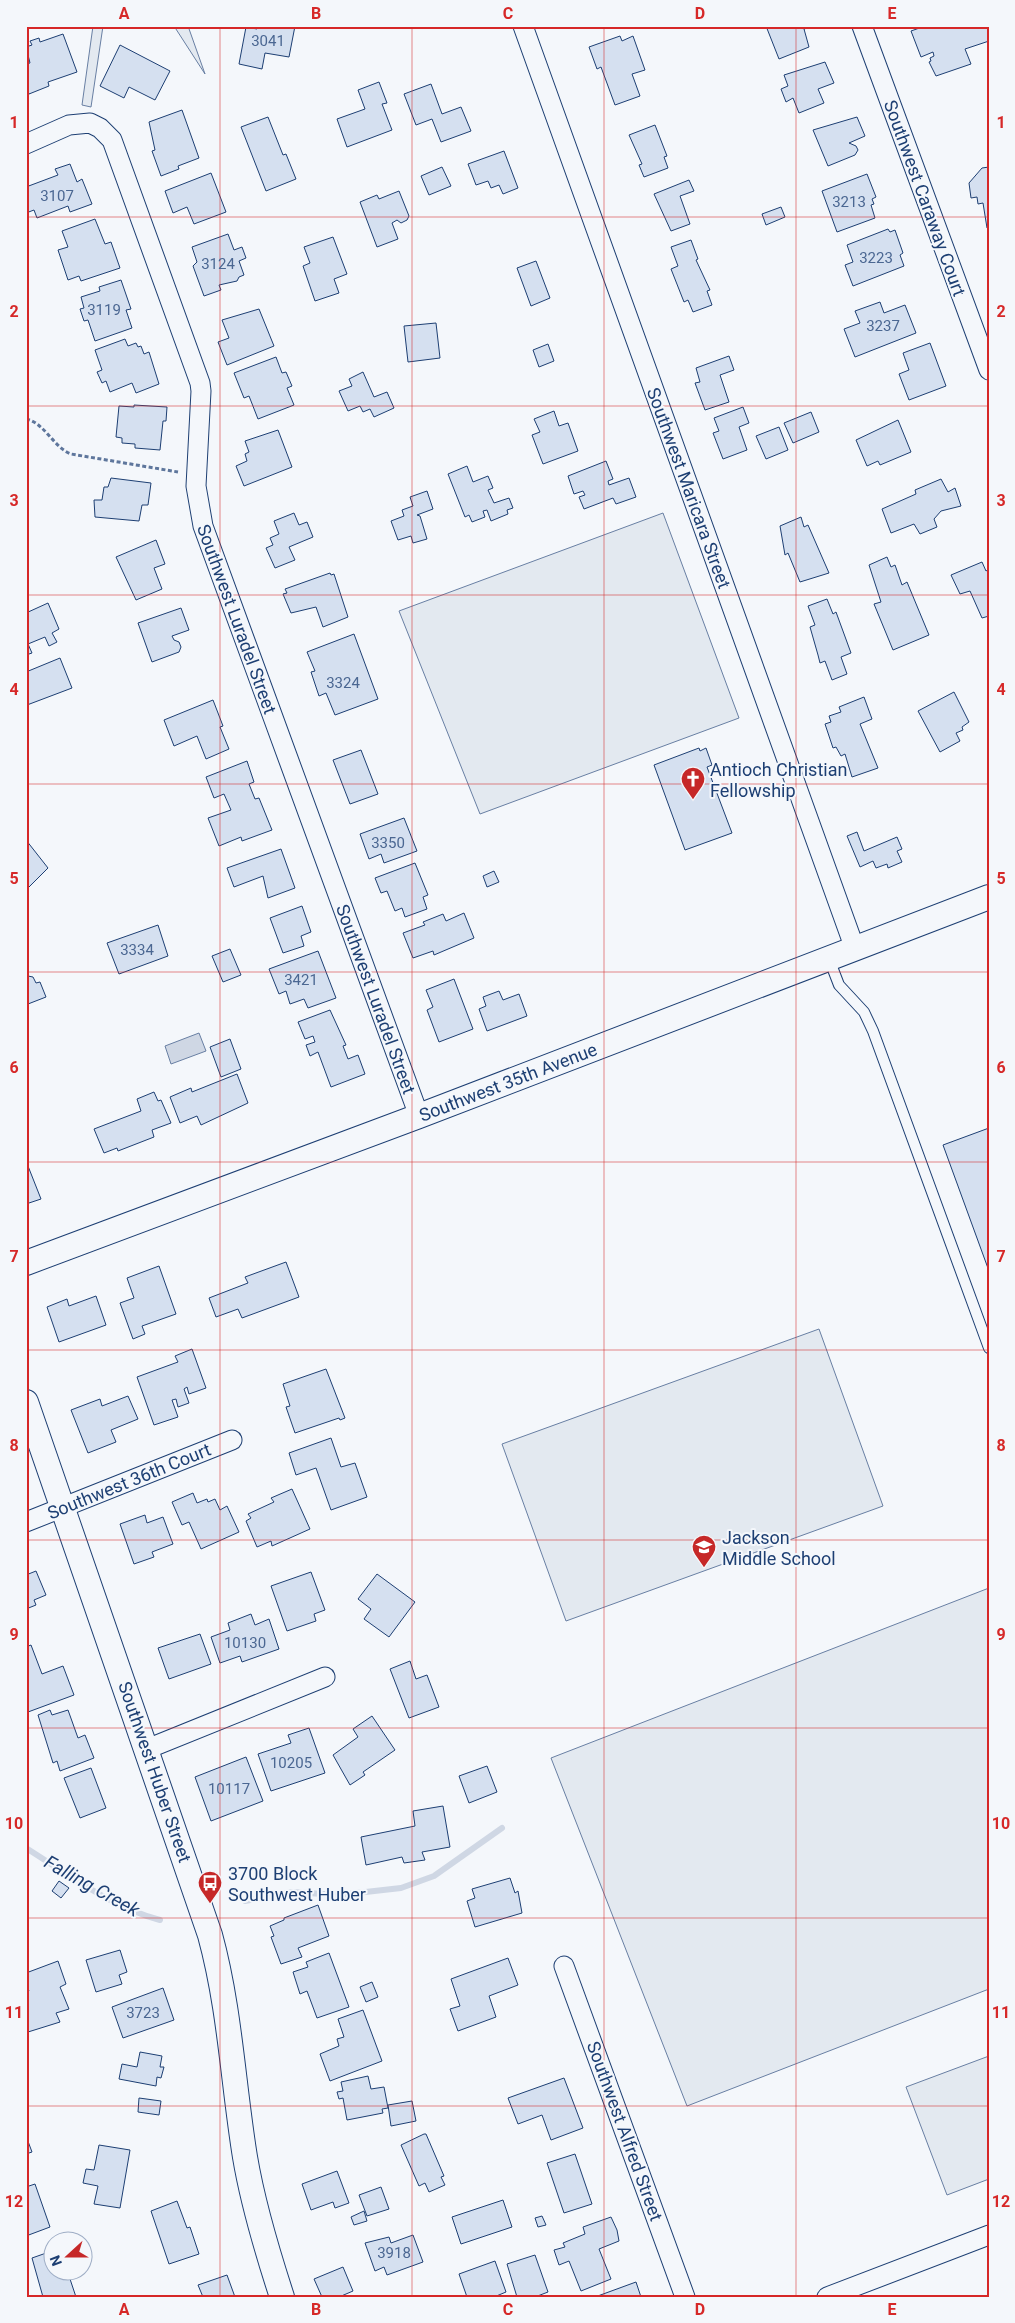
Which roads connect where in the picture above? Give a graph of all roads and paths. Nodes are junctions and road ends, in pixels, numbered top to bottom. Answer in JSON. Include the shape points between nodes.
{"nodes":[{"id":1,"x":523,"y":26,"type":"edge"},
{"id":2,"x":862,"y":26,"type":"edge"},
{"id":3,"x":26,"y":144,"type":"edge"},
{"id":4,"x":989,"y":370,"type":"edge"},
{"id":5,"x":26,"y":419,"type":"edge"},
{"id":6,"x":196,"y":474,"type":"junction"},
{"id":7,"x":989,"y":897,"type":"edge"},
{"id":8,"x":855,"y":949,"type":"junction"},
{"id":9,"x":829,"y":959,"type":"junction"},
{"id":10,"x":420,"y":1116,"type":"junction"},
{"id":11,"x":26,"y":1263,"type":"edge"},
{"id":12,"x":989,"y":1348,"type":"edge"},
{"id":13,"x":26,"y":1402,"type":"edge"},
{"id":14,"x":232,"y":1440,"type":"dead end"},
{"id":15,"x":63,"y":1508,"type":"junction"},
{"id":16,"x":26,"y":1522,"type":"edge"},
{"id":17,"x":325,"y":1677,"type":"dead end"},
{"id":18,"x":147,"y":1749,"type":"junction"},
{"id":19,"x":564,"y":1966,"type":"dead end"},
{"id":20,"x":989,"y":2234,"type":"edge"},
{"id":21,"x":282,"y":2297,"type":"edge"},
{"id":22,"x":685,"y":2297,"type":"edge"},
{"id":23,"x":827,"y":2297,"type":"edge"}],
"edges":[{"from":1,"to":8,"type":"street","name":"Southwest Maricara Street"},
{"from":2,"to":4,"type":"street","name":"Southwest Caraway Court"},
{"from":3,"to":6,"type":"street","name":"Southwest Luradel Street","via":[[63,127],[90,124],[100,128],[117,147],[126,183],[200,383]]},
{"from":5,"to":6,"type":"path","via":[[34,421],[58,447],[71,454]]},
{"from":6,"to":10,"type":"street","name":"Southwest Luradel Street","via":[[196,496],[203,526]]},
{"from":7,"to":8,"type":"street","name":"Southwest 35th Avenue"},
{"from":8,"to":9,"type":"street","name":"Southwest 35th Avenue"},
{"from":9,"to":10,"type":"street","name":"Southwest 35th Avenue"},
{"from":9,"to":12,"type":"lane","via":[[839,985],[864,1012],[873,1031]]},
{"from":10,"to":11,"type":"street","name":"Southwest 35th Avenue"},
{"from":13,"to":15,"type":"street","name":"Southwest Huber Street"},
{"from":14,"to":15,"type":"street","name":"Southwest 36th Court"},
{"from":15,"to":16,"type":"street","name":"Southwest 36th Court"},
{"from":15,"to":18,"type":"street","name":"Southwest Huber Street"},
{"from":17,"to":18,"type":"street"},
{"from":18,"to":21,"type":"street","name":"Southwest Huber Street","via":[[220,1970],[251,2189]]},
{"from":19,"to":22,"type":"street","name":"Southwest Alfred Street"},
{"from":20,"to":23,"type":"street"}]}
